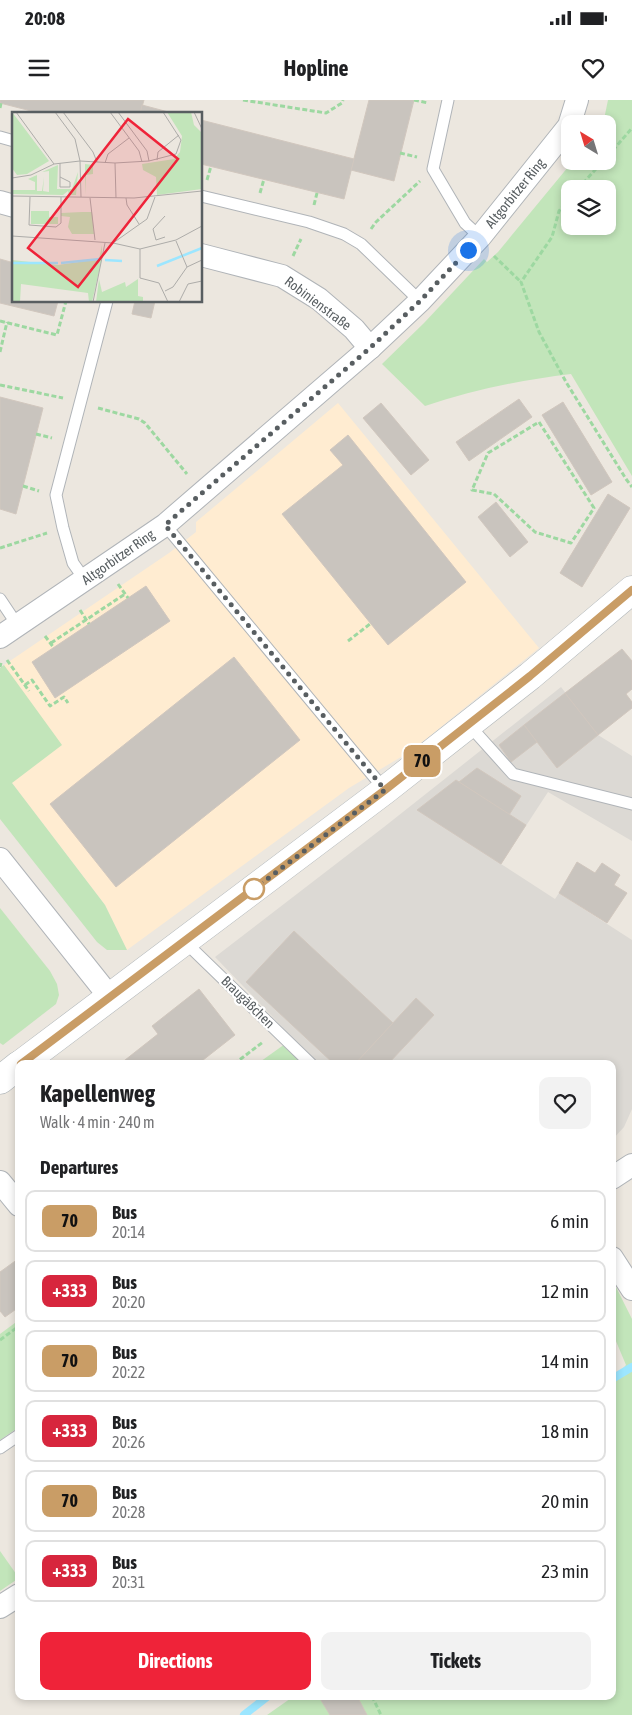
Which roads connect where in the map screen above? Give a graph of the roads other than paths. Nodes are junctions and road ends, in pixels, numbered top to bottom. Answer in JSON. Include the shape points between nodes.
{"nodes":[{"id":1,"x":448,"y":100,"type":"edge"},
{"id":2,"x":578,"y":100,"type":"edge"},
{"id":3,"x":202,"y":196,"type":"edge"},
{"id":4,"x":480,"y":237,"type":"junction"},
{"id":5,"x":202,"y":255,"type":"edge"},
{"id":6,"x":420,"y":301,"type":"junction"},
{"id":7,"x":107,"y":302,"type":"edge"},
{"id":8,"x":370,"y":348,"type":"junction"},
{"id":9,"x":165,"y":525,"type":"junction"},
{"id":10,"x":85,"y":580,"type":"junction"},
{"id":11,"x":632,"y":590,"type":"edge"},
{"id":12,"x":0,"y":600,"type":"edge"},
{"id":13,"x":9,"y":631,"type":"edge"},
{"id":14,"x":469,"y":724,"type":"junction"},
{"id":15,"x":385,"y":790,"type":"junction"},
{"id":16,"x":632,"y":804,"type":"edge"},
{"id":17,"x":0,"y":860,"type":"edge"},
{"id":18,"x":184,"y":941,"type":"junction"},
{"id":19,"x":109,"y":996,"type":"junction"},
{"id":20,"x":26,"y":1060,"type":"edge"},
{"id":21,"x":307,"y":1060,"type":"edge"},
{"id":22,"x":15,"y":1069,"type":"edge"},
{"id":23,"x":0,"y":1080,"type":"edge"},
{"id":24,"x":632,"y":1165,"type":"edge"},
{"id":25,"x":616,"y":1175,"type":"edge"},
{"id":26,"x":0,"y":1182,"type":"edge"},
{"id":27,"x":15,"y":1200,"type":"edge"},
{"id":28,"x":616,"y":1262,"type":"edge"},
{"id":29,"x":632,"y":1289,"type":"edge"},
{"id":30,"x":15,"y":1438,"type":"edge"},
{"id":31,"x":0,"y":1448,"type":"edge"},
{"id":32,"x":15,"y":1598,"type":"edge"},
{"id":33,"x":0,"y":1607,"type":"edge"}],
"edges":[{"from":1,"to":4,"type":"lane","via":[[433,169],[465,223]]},
{"from":2,"to":4,"type":"street","name":"Altgorbitzer Ring","via":[[569,126]]},
{"from":3,"to":6,"type":"lane","via":[[344,234],[361,244]]},
{"from":4,"to":6,"type":"street","name":"Altgorbitzer Ring"},
{"from":5,"to":8,"type":"street","name":"Robinienstraße","via":[[282,276],[319,300],[354,329]]},
{"from":6,"to":8,"type":"street","name":"Altgorbitzer Ring"},
{"from":7,"to":10,"type":"lane","via":[[56,495],[73,563]]},
{"from":8,"to":9,"type":"street","name":"Altgorbitzer Ring"},
{"from":9,"to":10,"type":"street","name":"Altgorbitzer Ring"},
{"from":9,"to":15,"type":"lane"},
{"from":10,"to":13,"type":"street","name":"Altgorbitzer Ring"},
{"from":11,"to":14,"type":"main road"},
{"from":12,"to":13,"type":"lane"},
{"from":14,"to":15,"type":"main road"},
{"from":14,"to":16,"type":"lane","via":[[512,774]]},
{"from":15,"to":18,"type":"main road"},
{"from":17,"to":19,"type":"street"},
{"from":18,"to":19,"type":"main road"},
{"from":18,"to":21,"type":"lane","name":"Braugäßchen"},
{"from":19,"to":20,"type":"main road"},
{"from":22,"to":23,"type":"main road"},
{"from":24,"to":25,"type":"street"},
{"from":26,"to":27,"type":"street"},
{"from":28,"to":29,"type":"street"},
{"from":30,"to":31,"type":"lane"},
{"from":32,"to":33,"type":"street"}]}
